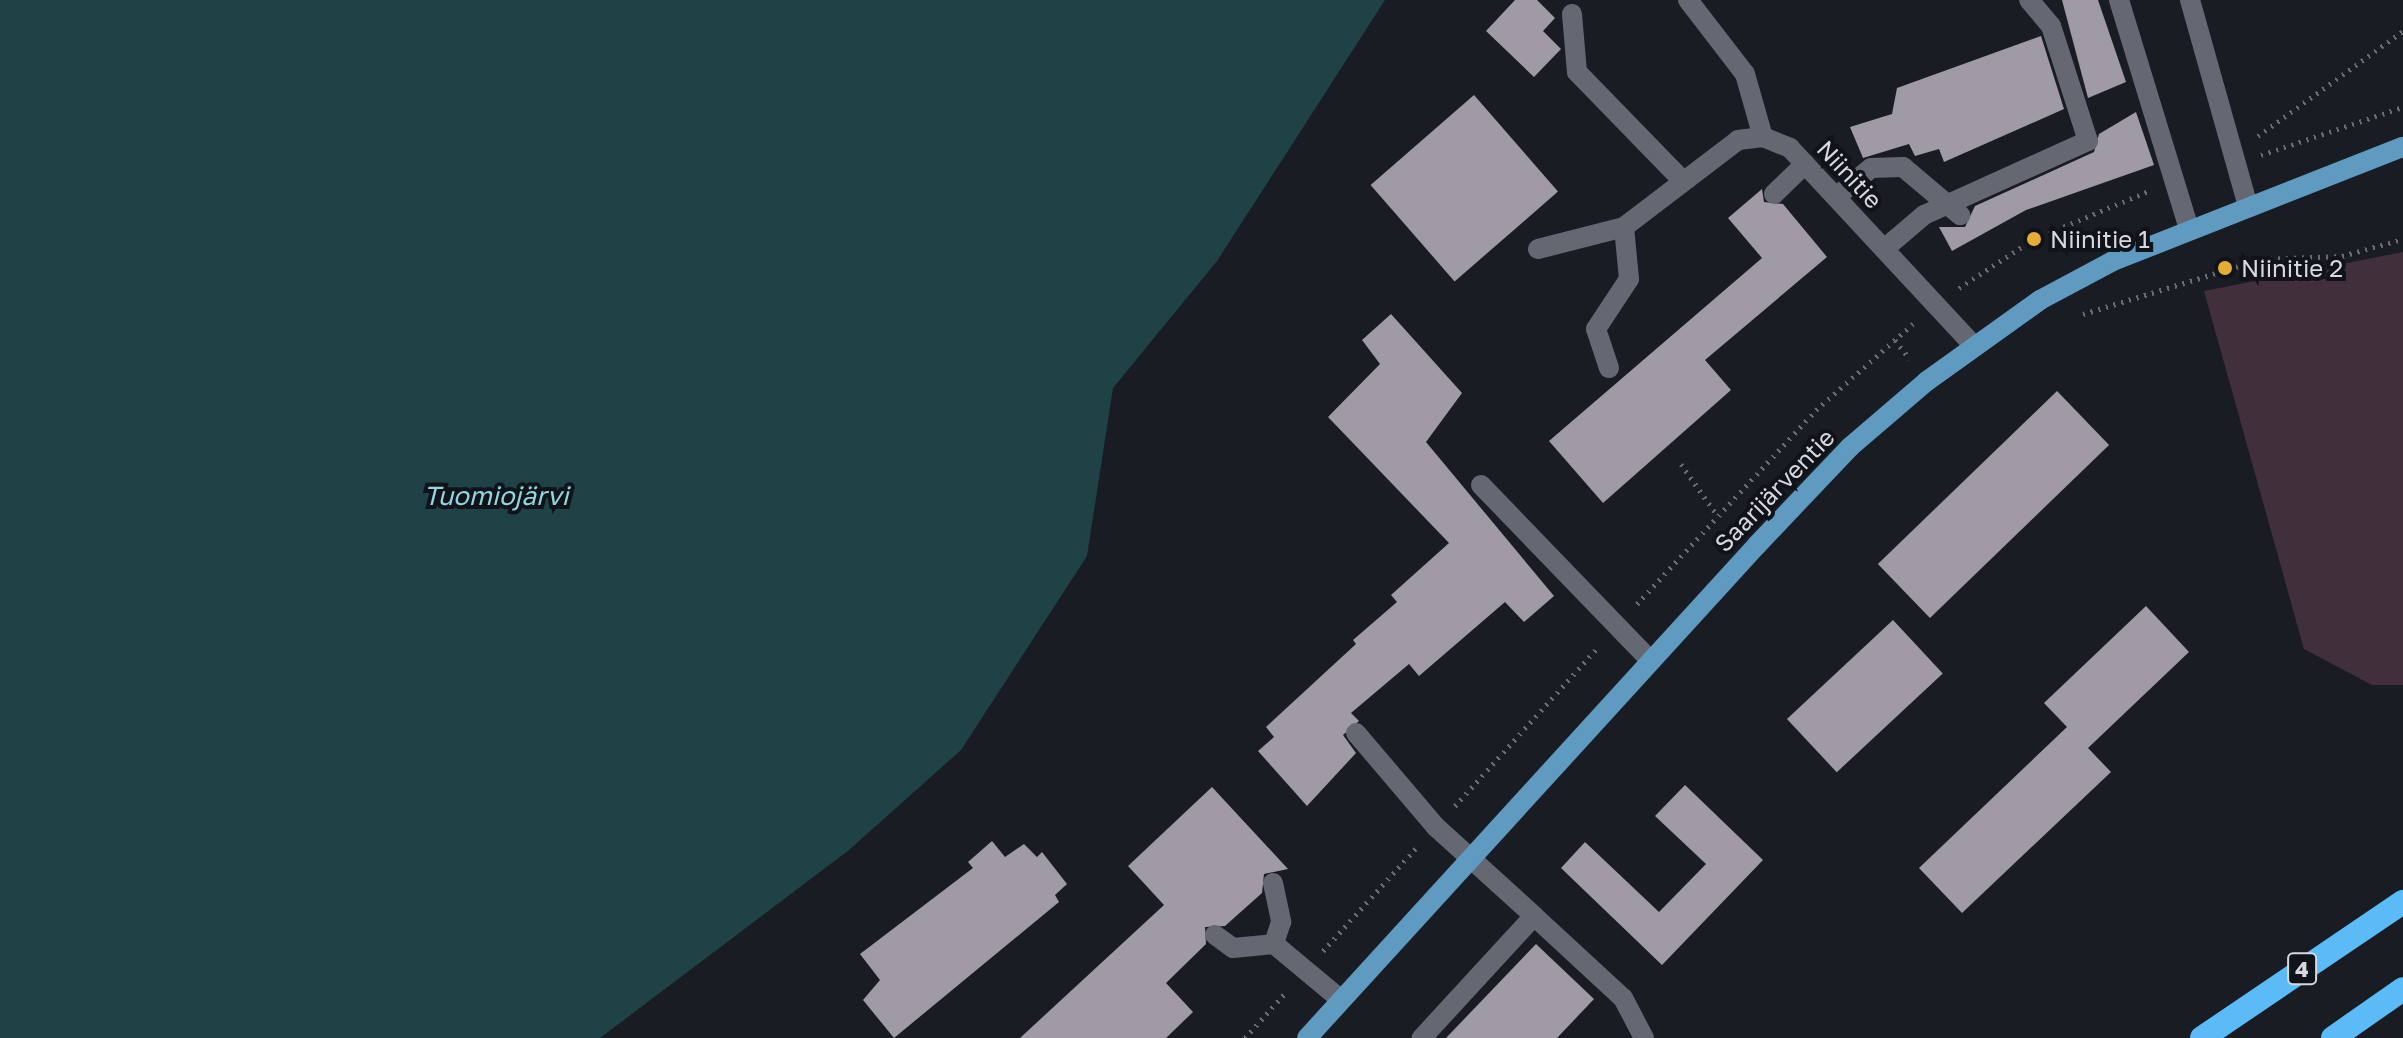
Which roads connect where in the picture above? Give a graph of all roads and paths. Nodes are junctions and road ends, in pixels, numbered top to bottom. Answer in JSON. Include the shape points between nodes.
{"nodes":[{"id":1,"x":1688,"y":0,"type":"edge"},
{"id":2,"x":2029,"y":0,"type":"edge"},
{"id":3,"x":2119,"y":0,"type":"edge"},
{"id":4,"x":2190,"y":0,"type":"edge"},
{"id":5,"x":1572,"y":14,"type":"dead end"},
{"id":6,"x":2403,"y":31,"type":"edge"},
{"id":7,"x":1763,"y":137,"type":"junction"},
{"id":8,"x":2403,"y":147,"type":"edge"},
{"id":9,"x":1805,"y":164,"type":"junction"},
{"id":10,"x":2235,"y":164,"type":"junction"},
{"id":11,"x":1683,"y":181,"type":"junction"},
{"id":12,"x":1774,"y":194,"type":"dead end"},
{"id":13,"x":1836,"y":197,"type":"junction"},
{"id":14,"x":2247,"y":203,"type":"junction"},
{"id":15,"x":1952,"y":210,"type":"junction"},
{"id":16,"x":2188,"y":226,"type":"junction"},
{"id":17,"x":1624,"y":227,"type":"junction"},
{"id":18,"x":2403,"y":239,"type":"edge"},
{"id":19,"x":1538,"y":249,"type":"dead end"},
{"id":20,"x":1884,"y":249,"type":"junction"},
{"id":21,"x":2071,"y":318,"type":"dead end"},
{"id":22,"x":1973,"y":345,"type":"junction"},
{"id":23,"x":1609,"y":368,"type":"dead end"},
{"id":24,"x":1681,"y":464,"type":"dead end"},
{"id":25,"x":1481,"y":485,"type":"dead end"},
{"id":26,"x":1718,"y":515,"type":"dead end"},
{"id":27,"x":1649,"y":659,"type":"junction"},
{"id":28,"x":1356,"y":733,"type":"dead end"},
{"id":29,"x":1470,"y":855,"type":"junction"},
{"id":30,"x":1273,"y":883,"type":"dead end"},
{"id":31,"x":2403,"y":902,"type":"edge"},
{"id":32,"x":1534,"y":916,"type":"junction"},
{"id":33,"x":1215,"y":935,"type":"dead end"},
{"id":34,"x":1274,"y":944,"type":"junction"},
{"id":35,"x":2403,"y":989,"type":"edge"},
{"id":36,"x":1340,"y":999,"type":"junction"},
{"id":37,"x":1307,"y":1038,"type":"edge"},
{"id":38,"x":1422,"y":1038,"type":"edge"},
{"id":39,"x":1644,"y":1038,"type":"edge"},
{"id":40,"x":2202,"y":1038,"type":"edge"},
{"id":41,"x":2333,"y":1038,"type":"edge"}],
"edges":[{"from":1,"to":7,"type":"street","via":[[1745,74]]},
{"from":2,"to":15,"type":"street","via":[[2051,26],[2088,141]]},
{"from":3,"to":16,"type":"street","via":[[2140,94]]},
{"from":4,"to":10,"type":"street"},
{"from":5,"to":11,"type":"street","via":[[1577,72]]},
{"from":6,"to":10,"type":"path","via":[[2269,122]]},
{"from":7,"to":9,"type":"street","name":"Niinitie"},
{"from":7,"to":11,"type":"street","via":[[1738,140]]},
{"from":8,"to":14,"type":"main road","name":"Saarijärventie"},
{"from":9,"to":12,"type":"street"},
{"from":9,"to":13,"type":"street","name":"Niinitie"},
{"from":10,"to":14,"type":"street"},
{"from":11,"to":17,"type":"street"},
{"from":13,"to":15,"type":"street","via":[[1871,168],[1903,167]]},
{"from":13,"to":20,"type":"street","name":"Niinitie"},
{"from":14,"to":16,"type":"main road","name":"Saarijärventie"},
{"from":15,"to":20,"type":"street"},
{"from":16,"to":22,"type":"main road","name":"Saarijärventie","via":[[2040,300]]},
{"from":17,"to":19,"type":"street"},
{"from":17,"to":23,"type":"street","via":[[1629,279],[1596,329]]},
{"from":18,"to":21,"type":"path","via":[[2342,256],[2262,259]]},
{"from":20,"to":22,"type":"street","name":"Niinitie"},
{"from":22,"to":27,"type":"main road","name":"Saarijärventie","via":[[1850,447]]},
{"from":24,"to":26,"type":"path"},
{"from":25,"to":27,"type":"street"},
{"from":27,"to":29,"type":"main road","name":"Saarijärventie"},
{"from":28,"to":29,"type":"street","via":[[1436,827]]},
{"from":29,"to":32,"type":"street"},
{"from":29,"to":36,"type":"main road","name":"Saarijärventie"},
{"from":30,"to":34,"type":"street","via":[[1281,922]]},
{"from":31,"to":40,"type":"highway","number":"4"},
{"from":32,"to":38,"type":"street"},
{"from":32,"to":39,"type":"street","via":[[1623,998]]},
{"from":33,"to":34,"type":"street","via":[[1233,948]]},
{"from":34,"to":36,"type":"street"},
{"from":35,"to":41,"type":"highway"},
{"from":36,"to":37,"type":"main road","name":"Saarijärventie"}]}
